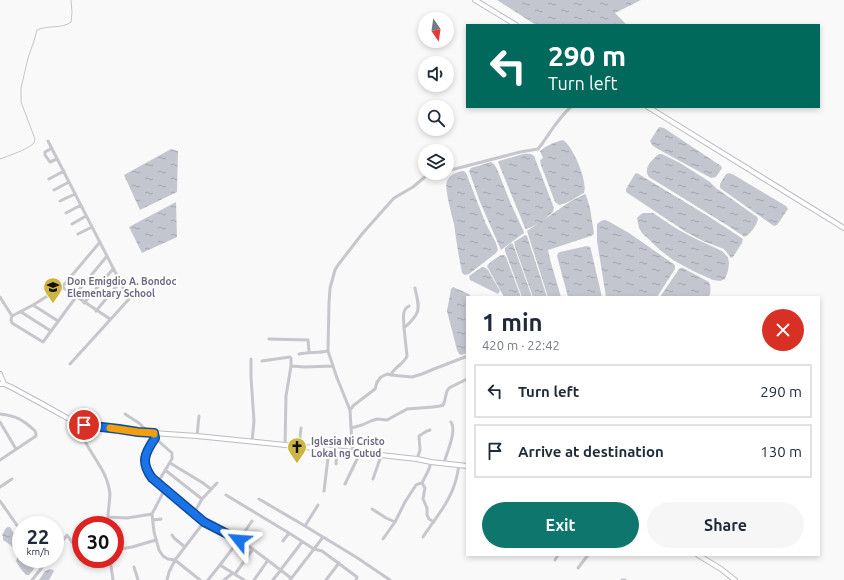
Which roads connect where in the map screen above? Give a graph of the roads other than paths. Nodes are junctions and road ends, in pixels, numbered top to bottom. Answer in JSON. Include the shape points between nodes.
{"nodes":[{"id":1,"x":475,"y":0,"type":"edge"},
{"id":2,"x":514,"y":24,"type":"edge"},
{"id":3,"x":570,"y":108,"type":"edge"},
{"id":4,"x":650,"y":108,"type":"edge"},
{"id":5,"x":48,"y":141,"type":"dead end"},
{"id":6,"x":52,"y":148,"type":"junction"},
{"id":7,"x":58,"y":159,"type":"junction"},
{"id":8,"x":454,"y":169,"type":"edge"},
{"id":9,"x":64,"y":171,"type":"junction"},
{"id":10,"x":48,"y":179,"type":"dead end"},
{"id":11,"x":421,"y":180,"type":"edge"},
{"id":12,"x":69,"y":182,"type":"junction"},
{"id":13,"x":54,"y":190,"type":"dead end"},
{"id":14,"x":75,"y":194,"type":"junction"},
{"id":15,"x":60,"y":201,"type":"dead end"},
{"id":16,"x":81,"y":205,"type":"junction"},
{"id":17,"x":66,"y":212,"type":"dead end"},
{"id":18,"x":86,"y":216,"type":"junction"},
{"id":19,"x":72,"y":224,"type":"dead end"},
{"id":20,"x":92,"y":227,"type":"junction"},
{"id":21,"x":844,"y":228,"type":"edge"},
{"id":22,"x":78,"y":234,"type":"dead end"},
{"id":23,"x":100,"y":242,"type":"junction"},
{"id":24,"x":107,"y":256,"type":"junction"},
{"id":25,"x":113,"y":269,"type":"junction"},
{"id":26,"x":120,"y":282,"type":"junction"},
{"id":27,"x":62,"y":287,"type":"junction"},
{"id":28,"x":415,"y":288,"type":"dead end"},
{"id":29,"x":75,"y":296,"type":"junction"},
{"id":30,"x":0,"y":297,"type":"edge"},
{"id":31,"x":84,"y":303,"type":"junction"},
{"id":32,"x":33,"y":305,"type":"junction"},
{"id":33,"x":409,"y":306,"type":"dead end"},
{"id":34,"x":96,"y":311,"type":"junction"},
{"id":35,"x":21,"y":312,"type":"junction"},
{"id":36,"x":12,"y":316,"type":"junction"},
{"id":37,"x":110,"y":320,"type":"junction"},
{"id":38,"x":58,"y":321,"type":"junction"},
{"id":39,"x":404,"y":328,"type":"junction"},
{"id":40,"x":51,"y":331,"type":"junction"},
{"id":41,"x":269,"y":339,"type":"dead end"},
{"id":42,"x":328,"y":351,"type":"junction"},
{"id":43,"x":309,"y":352,"type":"junction"},
{"id":44,"x":299,"y":354,"type":"dead end"},
{"id":45,"x":465,"y":357,"type":"dead end"},
{"id":46,"x":251,"y":359,"type":"dead end"},
{"id":47,"x":262,"y":361,"type":"dead end"},
{"id":48,"x":70,"y":364,"type":"dead end"},
{"id":49,"x":291,"y":366,"type":"junction"},
{"id":50,"x":333,"y":366,"type":"junction"},
{"id":51,"x":0,"y":374,"type":"edge"},
{"id":52,"x":391,"y":375,"type":"junction"},
{"id":53,"x":466,"y":380,"type":"edge"},
{"id":54,"x":2,"y":384,"type":"edge"},
{"id":55,"x":350,"y":410,"type":"junction"},
{"id":56,"x":0,"y":414,"type":"edge"},
{"id":57,"x":125,"y":414,"type":"dead end"},
{"id":58,"x":199,"y":416,"type":"dead end"},
{"id":59,"x":0,"y":422,"type":"edge"},
{"id":60,"x":451,"y":422,"type":"dead end"},
{"id":61,"x":78,"y":424,"type":"junction"},
{"id":62,"x":301,"y":428,"type":"dead end"},
{"id":63,"x":351,"y":428,"type":"junction"},
{"id":64,"x":430,"y":430,"type":"dead end"},
{"id":65,"x":149,"y":433,"type":"junction"},
{"id":66,"x":155,"y":435,"type":"junction"},
{"id":67,"x":197,"y":436,"type":"junction"},
{"id":68,"x":252,"y":442,"type":"junction"},
{"id":69,"x":285,"y":446,"type":"junction"},
{"id":70,"x":299,"y":447,"type":"junction"},
{"id":71,"x":16,"y":449,"type":"junction"},
{"id":72,"x":329,"y":450,"type":"junction"},
{"id":73,"x":337,"y":451,"type":"junction"},
{"id":74,"x":353,"y":452,"type":"junction"},
{"id":75,"x":360,"y":453,"type":"junction"},
{"id":76,"x":381,"y":456,"type":"junction"},
{"id":77,"x":417,"y":459,"type":"junction"},
{"id":78,"x":0,"y":460,"type":"edge"},
{"id":79,"x":431,"y":462,"type":"junction"},
{"id":80,"x":170,"y":463,"type":"junction"},
{"id":81,"x":444,"y":463,"type":"junction"},
{"id":82,"x":336,"y":464,"type":"dead end"},
{"id":83,"x":459,"y":465,"type":"junction"},
{"id":84,"x":466,"y":466,"type":"edge"},
{"id":85,"x":165,"y":470,"type":"junction"},
{"id":86,"x":12,"y":479,"type":"dead end"},
{"id":87,"x":372,"y":479,"type":"dead end"},
{"id":88,"x":158,"y":482,"type":"junction"},
{"id":89,"x":217,"y":483,"type":"dead end"},
{"id":90,"x":422,"y":483,"type":"junction"},
{"id":91,"x":345,"y":484,"type":"dead end"},
{"id":92,"x":0,"y":487,"type":"edge"},
{"id":93,"x":166,"y":489,"type":"junction"},
{"id":94,"x":211,"y":489,"type":"junction"},
{"id":95,"x":324,"y":491,"type":"dead end"},
{"id":96,"x":226,"y":495,"type":"dead end"},
{"id":97,"x":259,"y":499,"type":"dead end"},
{"id":98,"x":202,"y":500,"type":"junction"},
{"id":99,"x":0,"y":501,"type":"edge"},
{"id":100,"x":318,"y":505,"type":"dead end"},
{"id":101,"x":372,"y":509,"type":"dead end"},
{"id":102,"x":194,"y":513,"type":"junction"},
{"id":103,"x":152,"y":514,"type":"junction"},
{"id":104,"x":108,"y":516,"type":"edge"},
{"id":105,"x":12,"y":518,"type":"edge"},
{"id":106,"x":124,"y":518,"type":"edge"},
{"id":107,"x":161,"y":519,"type":"dead end"},
{"id":108,"x":153,"y":520,"type":"junction"},
{"id":109,"x":252,"y":521,"type":"dead end"},
{"id":110,"x":204,"y":522,"type":"junction"},
{"id":111,"x":395,"y":522,"type":"junction"},
{"id":112,"x":434,"y":522,"type":"junction"},
{"id":113,"x":305,"y":526,"type":"junction"},
{"id":114,"x":289,"y":533,"type":"junction"},
{"id":115,"x":172,"y":535,"type":"dead end"},
{"id":116,"x":323,"y":537,"type":"junction"},
{"id":117,"x":423,"y":537,"type":"dead end"},
{"id":118,"x":64,"y":539,"type":"edge"},
{"id":119,"x":383,"y":539,"type":"dead end"},
{"id":120,"x":156,"y":540,"type":"junction"},
{"id":121,"x":239,"y":540,"type":"junction"},
{"id":122,"x":283,"y":541,"type":"dead end"},
{"id":123,"x":72,"y":542,"type":"edge"},
{"id":124,"x":302,"y":542,"type":"junction"},
{"id":125,"x":185,"y":547,"type":"junction"},
{"id":126,"x":124,"y":549,"type":"edge"},
{"id":127,"x":253,"y":549,"type":"junction"},
{"id":128,"x":314,"y":549,"type":"junction"},
{"id":129,"x":557,"y":556,"type":"edge"},
{"id":130,"x":587,"y":556,"type":"edge"},
{"id":131,"x":700,"y":556,"type":"edge"},
{"id":132,"x":175,"y":560,"type":"junction"},
{"id":133,"x":268,"y":560,"type":"junction"},
{"id":134,"x":555,"y":560,"type":"dead end"},
{"id":135,"x":338,"y":564,"type":"junction"},
{"id":136,"x":220,"y":565,"type":"junction"},
{"id":137,"x":134,"y":567,"type":"dead end"},
{"id":138,"x":42,"y":568,"type":"edge"},
{"id":139,"x":111,"y":568,"type":"edge"},
{"id":140,"x":578,"y":568,"type":"dead end"},
{"id":141,"x":281,"y":570,"type":"junction"},
{"id":142,"x":234,"y":573,"type":"junction"},
{"id":143,"x":291,"y":579,"type":"edge"},
{"id":144,"x":32,"y":580,"type":"edge"},
{"id":145,"x":113,"y":580,"type":"edge"},
{"id":146,"x":138,"y":580,"type":"edge"},
{"id":147,"x":167,"y":580,"type":"edge"},
{"id":148,"x":200,"y":580,"type":"edge"},
{"id":149,"x":208,"y":580,"type":"edge"},
{"id":150,"x":224,"y":580,"type":"edge"},
{"id":151,"x":244,"y":580,"type":"edge"},
{"id":152,"x":254,"y":580,"type":"edge"},
{"id":153,"x":273,"y":580,"type":"edge"},
{"id":154,"x":326,"y":580,"type":"edge"},
{"id":155,"x":356,"y":580,"type":"edge"},
{"id":156,"x":390,"y":580,"type":"edge"},
{"id":157,"x":622,"y":580,"type":"edge"},
{"id":158,"x":625,"y":580,"type":"edge"},
{"id":159,"x":735,"y":580,"type":"edge"}],
"edges":[{"from":1,"to":2,"type":"street"},
{"from":3,"to":8,"type":"street","via":[[538,149]]},
{"from":4,"to":21,"type":"street"},
{"from":5,"to":6,"type":"street"},
{"from":6,"to":7,"type":"street"},
{"from":6,"to":7,"type":"street","via":[[45,156],[50,162]]},
{"from":7,"to":9,"type":"street"},
{"from":9,"to":10,"type":"street"},
{"from":9,"to":12,"type":"street"},
{"from":11,"to":42,"type":"street","via":[[394,198],[338,265],[330,288]]},
{"from":12,"to":13,"type":"street"},
{"from":12,"to":14,"type":"street"},
{"from":14,"to":15,"type":"street"},
{"from":14,"to":16,"type":"street"},
{"from":16,"to":17,"type":"street"},
{"from":16,"to":18,"type":"street"},
{"from":18,"to":19,"type":"street"},
{"from":18,"to":20,"type":"street"},
{"from":20,"to":22,"type":"street"},
{"from":20,"to":23,"type":"street"},
{"from":23,"to":24,"type":"street"},
{"from":23,"to":27,"type":"street"},
{"from":24,"to":25,"type":"street"},
{"from":24,"to":29,"type":"street"},
{"from":25,"to":26,"type":"street"},
{"from":25,"to":31,"type":"street"},
{"from":26,"to":34,"type":"street"},
{"from":26,"to":37,"type":"street","via":[[129,299]]},
{"from":27,"to":29,"type":"street"},
{"from":27,"to":32,"type":"street"},
{"from":28,"to":39,"type":"street","via":[[418,312]]},
{"from":29,"to":31,"type":"street"},
{"from":29,"to":38,"type":"street"},
{"from":30,"to":36,"type":"street"},
{"from":31,"to":34,"type":"street"},
{"from":32,"to":35,"type":"street"},
{"from":32,"to":38,"type":"street"},
{"from":33,"to":39,"type":"street","via":[[404,312]]},
{"from":34,"to":37,"type":"street"},
{"from":35,"to":36,"type":"street"},
{"from":35,"to":40,"type":"street"},
{"from":36,"to":40,"type":"street","via":[[12,323],[43,342]]},
{"from":37,"to":48,"type":"street"},
{"from":38,"to":40,"type":"street"},
{"from":39,"to":52,"type":"street","via":[[407,356]]},
{"from":41,"to":43,"type":"street","via":[[308,340]]},
{"from":42,"to":43,"type":"street"},
{"from":42,"to":50,"type":"street"},
{"from":43,"to":44,"type":"street"},
{"from":45,"to":52,"type":"street","via":[[412,377]]},
{"from":46,"to":68,"type":"street","via":[[254,421]]},
{"from":47,"to":49,"type":"street","via":[[290,357]]},
{"from":49,"to":50,"type":"street"},
{"from":49,"to":69,"type":"street","via":[[286,396]]},
{"from":50,"to":55,"type":"street"},
{"from":51,"to":54,"type":"street"},
{"from":52,"to":55,"type":"street","via":[[381,377],[375,389]]},
{"from":53,"to":63,"type":"street","via":[[449,388],[443,405],[407,409],[386,420],[371,420],[362,426]]},
{"from":54,"to":61,"type":"street"},
{"from":55,"to":63,"type":"street"},
{"from":56,"to":71,"type":"street","via":[[22,420],[36,431],[36,436]]},
{"from":57,"to":65,"type":"street"},
{"from":58,"to":67,"type":"street"},
{"from":59,"to":71,"type":"street"},
{"from":60,"to":81,"type":"street","via":[[454,429]]},
{"from":61,"to":65,"type":"street"},
{"from":61,"to":104,"type":"street","via":[[80,433],[106,475],[110,495]]},
{"from":62,"to":70,"type":"street"},
{"from":63,"to":74,"type":"street"},
{"from":64,"to":77,"type":"street","via":[[419,436],[420,450]]},
{"from":65,"to":66,"type":"street"},
{"from":66,"to":67,"type":"street"},
{"from":66,"to":80,"type":"street","via":[[172,453]]},
{"from":66,"to":88,"type":"street","via":[[145,457],[147,470]]},
{"from":67,"to":68,"type":"street"},
{"from":68,"to":69,"type":"street"},
{"from":69,"to":70,"type":"street"},
{"from":70,"to":72,"type":"street"},
{"from":71,"to":78,"type":"street"},
{"from":72,"to":73,"type":"street"},
{"from":72,"to":95,"type":"street"},
{"from":73,"to":74,"type":"street"},
{"from":73,"to":82,"type":"street"},
{"from":74,"to":75,"type":"street"},
{"from":75,"to":76,"type":"street"},
{"from":75,"to":91,"type":"street"},
{"from":76,"to":77,"type":"street"},
{"from":76,"to":87,"type":"street"},
{"from":77,"to":79,"type":"street"},
{"from":79,"to":81,"type":"street"},
{"from":79,"to":90,"type":"street"},
{"from":80,"to":85,"type":"street"},
{"from":80,"to":94,"type":"street"},
{"from":81,"to":83,"type":"street"},
{"from":83,"to":84,"type":"street"},
{"from":83,"to":112,"type":"street","via":[[452,492]]},
{"from":85,"to":88,"type":"street"},
{"from":85,"to":98,"type":"street"},
{"from":86,"to":92,"type":"street"},
{"from":88,"to":93,"type":"street"},
{"from":89,"to":94,"type":"street"},
{"from":90,"to":111,"type":"street","via":[[416,485]]},
{"from":90,"to":112,"type":"street","via":[[425,488],[423,496],[427,515]]},
{"from":93,"to":102,"type":"street"},
{"from":93,"to":103,"type":"street"},
{"from":94,"to":98,"type":"street"},
{"from":96,"to":114,"type":"street"},
{"from":97,"to":113,"type":"street"},
{"from":98,"to":102,"type":"street"},
{"from":99,"to":105,"type":"street"},
{"from":100,"to":113,"type":"street"},
{"from":101,"to":111,"type":"street"},
{"from":102,"to":110,"type":"street"},
{"from":103,"to":106,"type":"street"},
{"from":103,"to":108,"type":"street"},
{"from":107,"to":108,"type":"street"},
{"from":108,"to":120,"type":"street"},
{"from":109,"to":121,"type":"street"},
{"from":110,"to":121,"type":"street"},
{"from":110,"to":125,"type":"street"},
{"from":111,"to":119,"type":"street"},
{"from":112,"to":117,"type":"street"},
{"from":113,"to":116,"type":"street"},
{"from":114,"to":122,"type":"street"},
{"from":114,"to":124,"type":"street"},
{"from":115,"to":125,"type":"street"},
{"from":116,"to":128,"type":"street"},
{"from":116,"to":156,"type":"street"},
{"from":118,"to":123,"type":"street","via":[[67,535]]},
{"from":120,"to":126,"type":"street"},
{"from":120,"to":132,"type":"street","via":[[163,556]]},
{"from":121,"to":127,"type":"street"},
{"from":121,"to":136,"type":"street"},
{"from":124,"to":128,"type":"street"},
{"from":124,"to":141,"type":"street"},
{"from":125,"to":132,"type":"street"},
{"from":127,"to":133,"type":"street"},
{"from":127,"to":142,"type":"street"},
{"from":128,"to":135,"type":"street"},
{"from":128,"to":143,"type":"street"},
{"from":129,"to":134,"type":"street"},
{"from":130,"to":140,"type":"street"},
{"from":131,"to":159,"type":"street"},
{"from":132,"to":147,"type":"street"},
{"from":132,"to":148,"type":"street"},
{"from":133,"to":141,"type":"street"},
{"from":133,"to":152,"type":"street"},
{"from":135,"to":154,"type":"street"},
{"from":135,"to":155,"type":"street","via":[[357,577]]},
{"from":136,"to":142,"type":"street"},
{"from":136,"to":149,"type":"street"},
{"from":137,"to":146,"type":"street"},
{"from":138,"to":144,"type":"street"},
{"from":139,"to":145,"type":"street"},
{"from":141,"to":143,"type":"street"},
{"from":141,"to":153,"type":"street"},
{"from":142,"to":150,"type":"street"},
{"from":142,"to":151,"type":"street"},
{"from":157,"to":158,"type":"street"}]}
